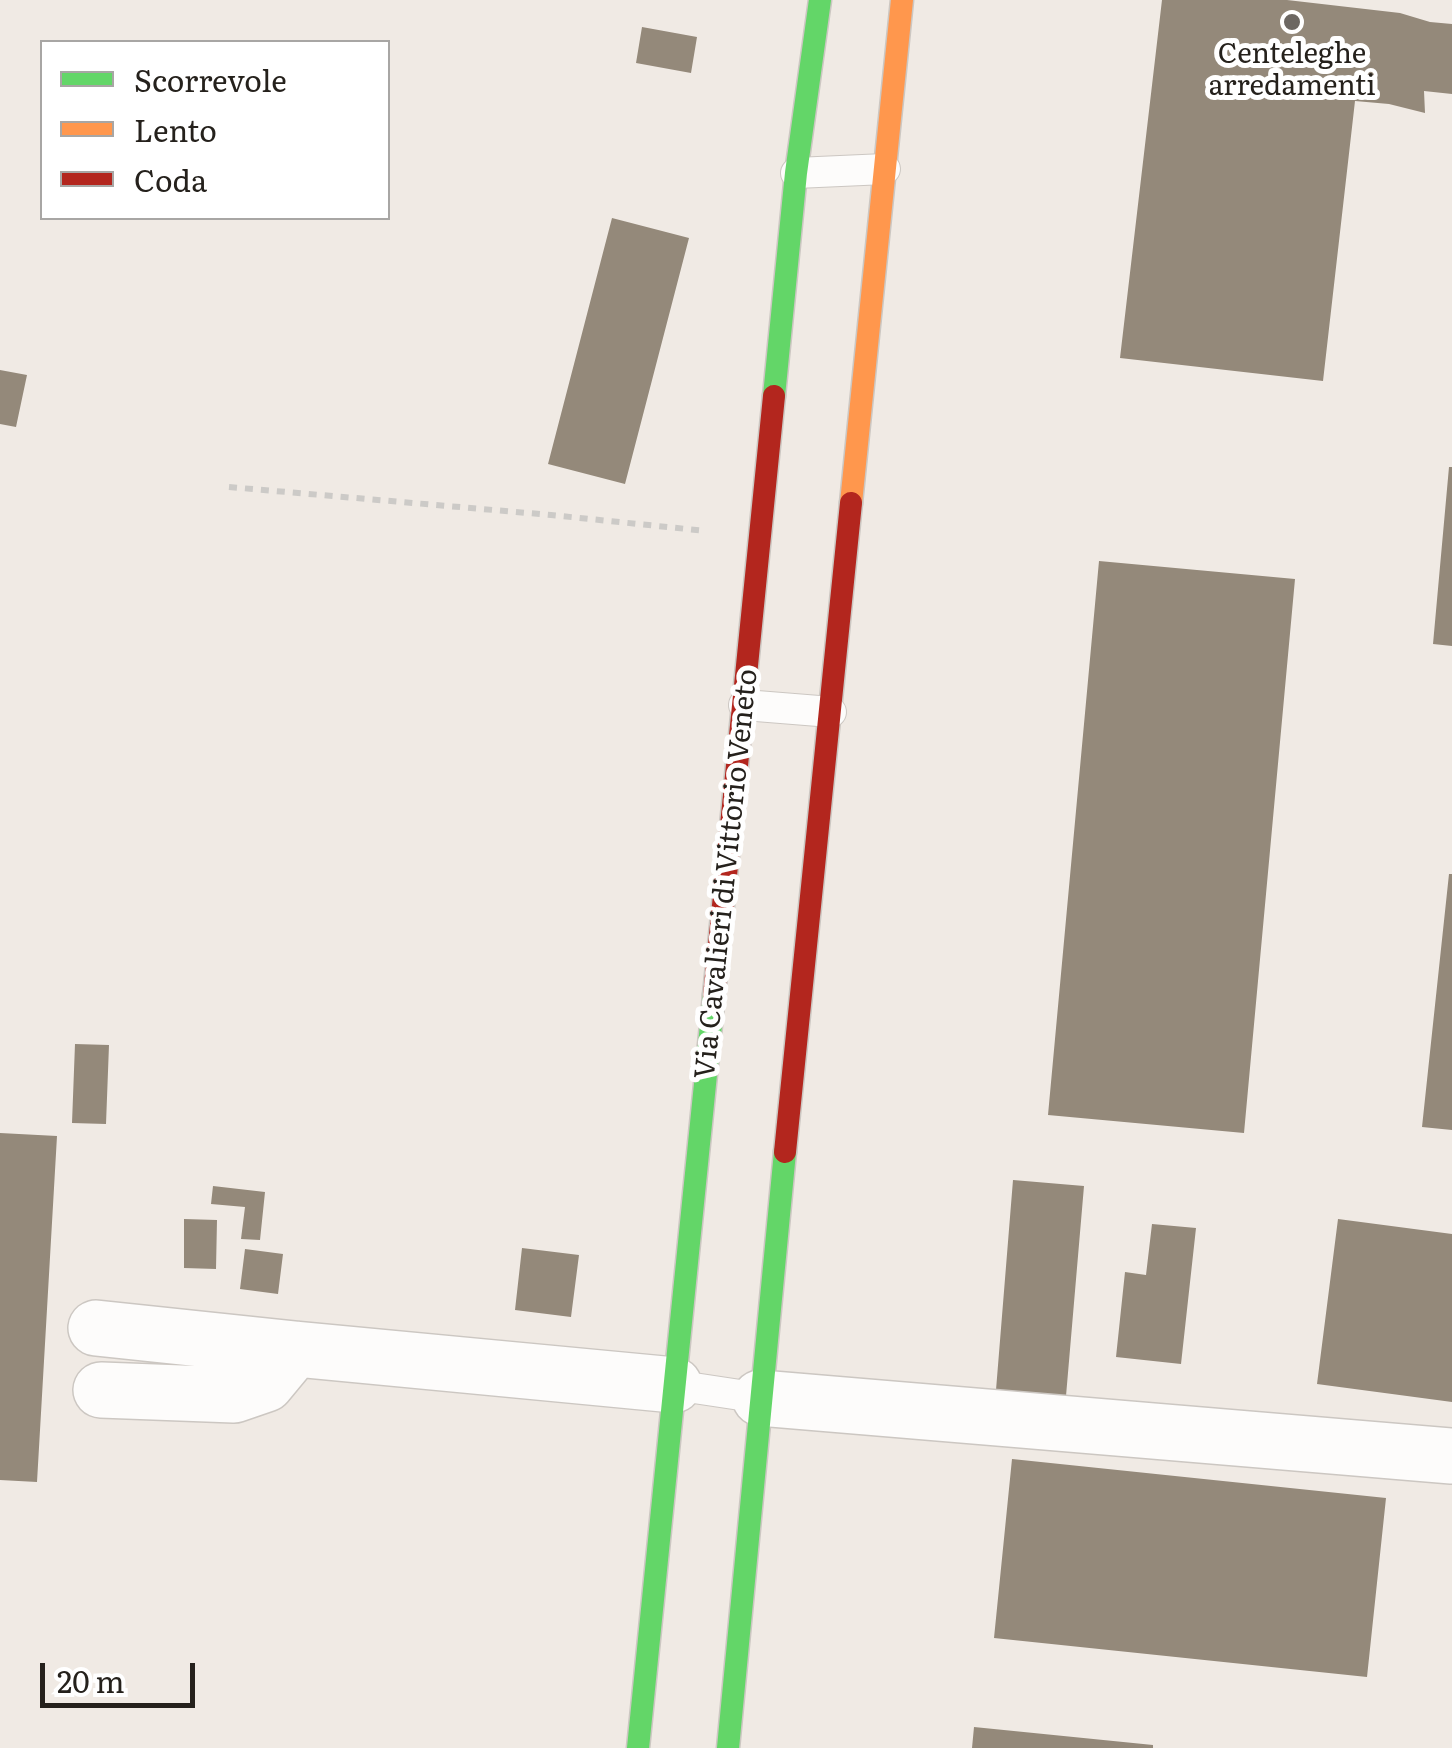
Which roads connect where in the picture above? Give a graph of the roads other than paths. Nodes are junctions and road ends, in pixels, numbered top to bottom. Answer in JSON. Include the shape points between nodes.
{"nodes":[{"id":1,"x":820,"y":0,"type":"edge"},
{"id":2,"x":902,"y":0,"type":"edge"},
{"id":3,"x":885,"y":169,"type":"junction"},
{"id":4,"x":796,"y":173,"type":"junction"},
{"id":5,"x":744,"y":705,"type":"junction"},
{"id":6,"x":831,"y":712,"type":"junction"},
{"id":7,"x":96,"y":1328,"type":"dead end"},
{"id":8,"x":295,"y":1349,"type":"junction"},
{"id":9,"x":674,"y":1385,"type":"junction"},
{"id":10,"x":100,"y":1390,"type":"dead end"},
{"id":11,"x":760,"y":1398,"type":"junction"},
{"id":12,"x":1452,"y":1456,"type":"edge"},
{"id":13,"x":638,"y":1748,"type":"edge"},
{"id":14,"x":728,"y":1748,"type":"edge"}],
"edges":[{"from":1,"to":4,"type":"street","name":"Via Cavalieri di Vittorio Veneto"},
{"from":2,"to":3,"type":"street"},
{"from":3,"to":4,"type":"lane"},
{"from":3,"to":6,"type":"street"},
{"from":4,"to":5,"type":"street","name":"Via Cavalieri di Vittorio Veneto"},
{"from":5,"to":6,"type":"lane"},
{"from":5,"to":9,"type":"street","name":"Via Cavalieri di Vittorio Veneto"},
{"from":6,"to":11,"type":"street"},
{"from":7,"to":8,"type":"street"},
{"from":8,"to":9,"type":"street"},
{"from":8,"to":10,"type":"street","via":[[266,1384],[234,1395]]},
{"from":9,"to":11,"type":"lane"},
{"from":9,"to":13,"type":"street","name":"Via Cavalieri di Vittorio Veneto"},
{"from":11,"to":12,"type":"street"},
{"from":11,"to":14,"type":"street"}]}
